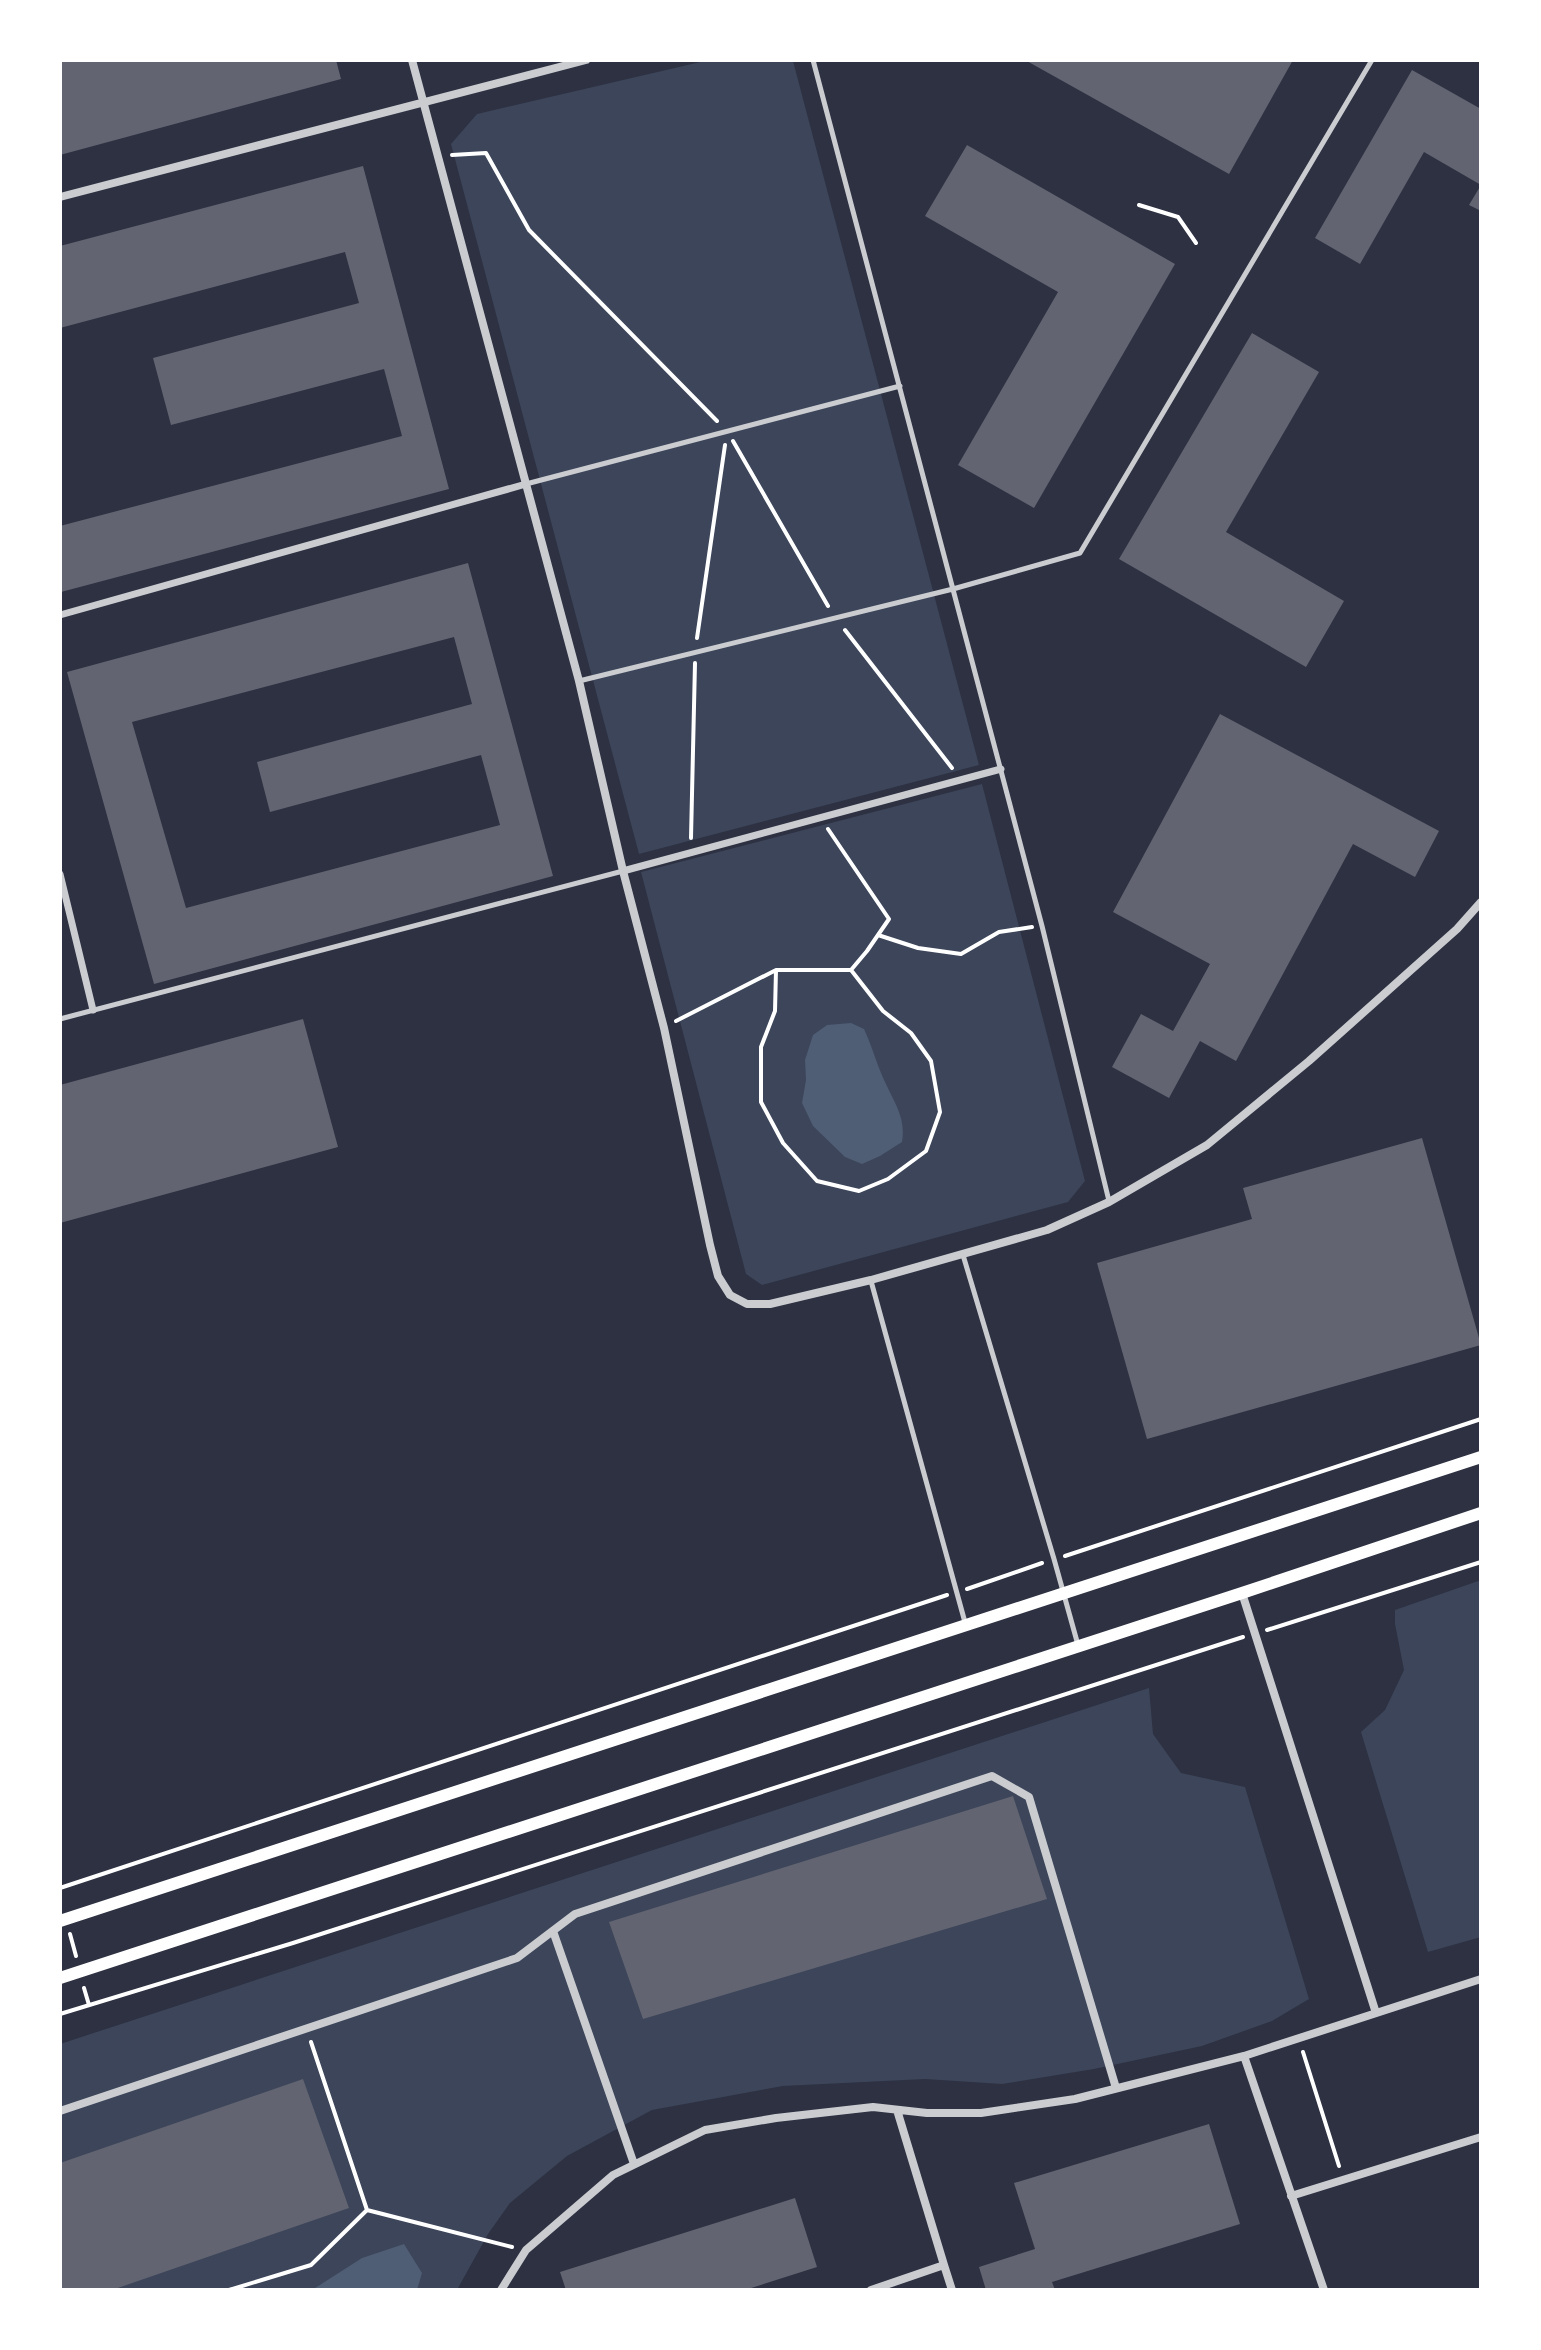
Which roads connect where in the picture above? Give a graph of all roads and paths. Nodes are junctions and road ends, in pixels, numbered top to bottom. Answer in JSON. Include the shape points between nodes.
{"nodes":[{"id":1,"x":412,"y":60,"type":"edge"},
{"id":2,"x":586,"y":60,"type":"edge"},
{"id":3,"x":813,"y":60,"type":"edge"},
{"id":4,"x":1372,"y":60,"type":"edge"},
{"id":5,"x":424,"y":102,"type":"junction"},
{"id":6,"x":60,"y":197,"type":"edge"},
{"id":7,"x":1139,"y":205,"type":"dead end"},
{"id":8,"x":1196,"y":243,"type":"dead end"},
{"id":9,"x":900,"y":386,"type":"junction"},
{"id":10,"x":526,"y":484,"type":"junction"},
{"id":11,"x":953,"y":589,"type":"junction"},
{"id":12,"x":60,"y":615,"type":"edge"},
{"id":13,"x":579,"y":681,"type":"junction"},
{"id":14,"x":1001,"y":769,"type":"junction"},
{"id":15,"x":820,"y":817,"type":"junction"},
{"id":16,"x":623,"y":871,"type":"junction"},
{"id":17,"x":60,"y":874,"type":"edge"},
{"id":18,"x":1481,"y":902,"type":"edge"},
{"id":19,"x":1042,"y":926,"type":"junction"},
{"id":20,"x":878,"y":935,"type":"junction"},
{"id":21,"x":776,"y":970,"type":"junction"},
{"id":22,"x":851,"y":970,"type":"junction"},
{"id":23,"x":93,"y":1010,"type":"junction"},
{"id":24,"x":60,"y":1019,"type":"edge"},
{"id":25,"x":664,"y":1028,"type":"junction"},
{"id":26,"x":1109,"y":1202,"type":"junction"},
{"id":27,"x":963,"y":1255,"type":"junction"},
{"id":28,"x":871,"y":1280,"type":"junction"},
{"id":29,"x":1481,"y":1419,"type":"edge"},
{"id":30,"x":1481,"y":1457,"type":"edge"},
{"id":31,"x":1481,"y":1513,"type":"edge"},
{"id":32,"x":1054,"y":1559,"type":"junction"},
{"id":33,"x":1481,"y":1562,"type":"edge"},
{"id":34,"x":957,"y":1592,"type":"junction"},
{"id":35,"x":1242,"y":1593,"type":"junction"},
{"id":36,"x":1064,"y":1594,"type":"junction"},
{"id":37,"x":967,"y":1627,"type":"junction"},
{"id":38,"x":1254,"y":1633,"type":"junction"},
{"id":39,"x":1078,"y":1646,"type":"junction"},
{"id":40,"x":60,"y":1888,"type":"edge"},
{"id":41,"x":63,"y":1920,"type":"edge"},
{"id":42,"x":553,"y":1931,"type":"junction"},
{"id":43,"x":80,"y":1972,"type":"junction"},
{"id":44,"x":60,"y":1978,"type":"edge"},
{"id":45,"x":1480,"y":1982,"type":"edge"},
{"id":46,"x":89,"y":2005,"type":"junction"},
{"id":47,"x":1376,"y":2013,"type":"junction"},
{"id":48,"x":60,"y":2014,"type":"edge"},
{"id":49,"x":306,"y":2028,"type":"junction"},
{"id":50,"x":1299,"y":2038,"type":"junction"},
{"id":51,"x":1244,"y":2056,"type":"junction"},
{"id":52,"x":1116,"y":2088,"type":"junction"},
{"id":53,"x":897,"y":2110,"type":"junction"},
{"id":54,"x":60,"y":2111,"type":"edge"},
{"id":55,"x":1481,"y":2137,"type":"edge"},
{"id":56,"x":634,"y":2164,"type":"junction"},
{"id":57,"x":1344,"y":2180,"type":"junction"},
{"id":58,"x":1291,"y":2196,"type":"junction"},
{"id":59,"x":367,"y":2210,"type":"junction"},
{"id":60,"x":526,"y":2250,"type":"junction"},
{"id":61,"x":944,"y":2265,"type":"junction"},
{"id":62,"x":229,"y":2290,"type":"edge"},
{"id":63,"x":501,"y":2290,"type":"edge"},
{"id":64,"x":871,"y":2290,"type":"edge"},
{"id":65,"x":952,"y":2290,"type":"edge"},
{"id":66,"x":1324,"y":2290,"type":"edge"}],
"edges":[{"from":1,"to":5,"type":"street"},
{"from":2,"to":5,"type":"street"},
{"from":3,"to":9,"type":"lane"},
{"from":4,"to":11,"type":"lane","via":[[1080,553]]},
{"from":5,"to":6,"type":"street"},
{"from":5,"to":10,"type":"street"},
{"from":7,"to":8,"type":"path","via":[[1178,217]]},
{"from":9,"to":10,"type":"lane"},
{"from":9,"to":11,"type":"lane"},
{"from":10,"to":12,"type":"street"},
{"from":10,"to":13,"type":"street"},
{"from":11,"to":13,"type":"lane"},
{"from":11,"to":14,"type":"lane"},
{"from":13,"to":16,"type":"street"},
{"from":14,"to":15,"type":"street"},
{"from":14,"to":19,"type":"lane"},
{"from":15,"to":16,"type":"street"},
{"from":15,"to":20,"type":"path","via":[[889,919]]},
{"from":16,"to":23,"type":"lane"},
{"from":16,"to":25,"type":"street"},
{"from":17,"to":23,"type":"street"},
{"from":18,"to":26,"type":"street","via":[[1309,1061],[1207,1145]]},
{"from":19,"to":20,"type":"path","via":[[999,932],[961,954]]},
{"from":19,"to":26,"type":"lane"},
{"from":20,"to":22,"type":"path"},
{"from":21,"to":22,"type":"path"},
{"from":21,"to":22,"type":"path","via":[[775,1011],[761,1047],[761,1102],[783,1143],[817,1181],[859,1191],[888,1179],[926,1151],[940,1112],[931,1061]]},
{"from":21,"to":25,"type":"path"},
{"from":23,"to":24,"type":"lane"},
{"from":25,"to":28,"type":"street","via":[[718,1276],[730,1295],[747,1304],[770,1304]]},
{"from":26,"to":27,"type":"street","via":[[1047,1230]]},
{"from":27,"to":28,"type":"street"},
{"from":27,"to":32,"type":"lane"},
{"from":28,"to":34,"type":"lane"},
{"from":29,"to":32,"type":"path"},
{"from":30,"to":36,"type":"main road"},
{"from":31,"to":35,"type":"main road"},
{"from":32,"to":34,"type":"path"},
{"from":32,"to":36,"type":"lane"},
{"from":33,"to":38,"type":"path"},
{"from":34,"to":37,"type":"lane"},
{"from":34,"to":40,"type":"path"},
{"from":35,"to":38,"type":"street"},
{"from":35,"to":39,"type":"main road"},
{"from":36,"to":37,"type":"main road"},
{"from":36,"to":39,"type":"lane"},
{"from":37,"to":41,"type":"main road"},
{"from":38,"to":46,"type":"path"},
{"from":38,"to":47,"type":"street"},
{"from":39,"to":43,"type":"main road"},
{"from":41,"to":43,"type":"path"},
{"from":42,"to":49,"type":"street","via":[[517,1958]]},
{"from":42,"to":52,"type":"street","via":[[575,1914],[992,1776],[1029,1797]]},
{"from":42,"to":56,"type":"street"},
{"from":43,"to":44,"type":"main road"},
{"from":43,"to":46,"type":"path"},
{"from":45,"to":47,"type":"street"},
{"from":46,"to":48,"type":"path"},
{"from":47,"to":50,"type":"street"},
{"from":49,"to":54,"type":"street"},
{"from":49,"to":59,"type":"path"},
{"from":50,"to":51,"type":"street"},
{"from":50,"to":57,"type":"path"},
{"from":51,"to":52,"type":"street"},
{"from":51,"to":58,"type":"street"},
{"from":52,"to":53,"type":"street","via":[[981,2113]]},
{"from":53,"to":56,"type":"street","via":[[873,2107],[705,2130]]},
{"from":53,"to":61,"type":"street"},
{"from":55,"to":57,"type":"street"},
{"from":56,"to":60,"type":"street","via":[[613,2175]]},
{"from":57,"to":58,"type":"street"},
{"from":58,"to":66,"type":"street"},
{"from":59,"to":60,"type":"path"},
{"from":59,"to":62,"type":"path","via":[[311,2265]]},
{"from":60,"to":63,"type":"street"},
{"from":61,"to":64,"type":"street"},
{"from":61,"to":65,"type":"street"}]}
